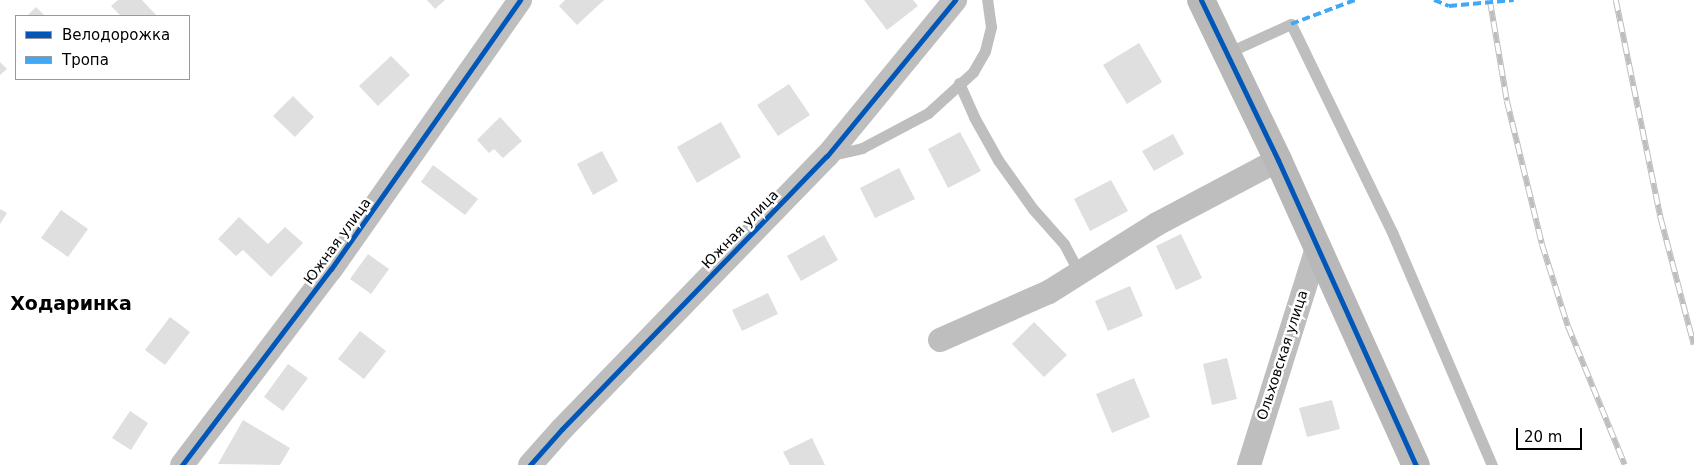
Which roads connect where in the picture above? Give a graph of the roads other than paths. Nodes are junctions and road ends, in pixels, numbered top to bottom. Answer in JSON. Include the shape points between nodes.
{"nodes":[{"id":1,"x":520,"y":0,"type":"edge"},
{"id":2,"x":955,"y":0,"type":"edge"},
{"id":3,"x":987,"y":0,"type":"edge"},
{"id":4,"x":1201,"y":0,"type":"edge"},
{"id":5,"x":1227,"y":53,"type":"junction"},
{"id":6,"x":959,"y":83,"type":"junction"},
{"id":7,"x":826,"y":156,"type":"junction"},
{"id":8,"x":1278,"y":160,"type":"junction"},
{"id":9,"x":1318,"y":245,"type":"junction"},
{"id":10,"x":1079,"y":272,"type":"junction"},
{"id":11,"x":940,"y":340,"type":"dead end"},
{"id":12,"x":182,"y":465,"type":"edge"},
{"id":13,"x":530,"y":465,"type":"edge"},
{"id":14,"x":1249,"y":465,"type":"edge"},
{"id":15,"x":1416,"y":465,"type":"edge"},
{"id":16,"x":1492,"y":465,"type":"edge"}],
"edges":[{"from":1,"to":12,"type":"street","name":"Южная улица","via":[[331,269]]},
{"from":2,"to":7,"type":"street","name":"Южная улица"},
{"from":3,"to":6,"type":"lane","via":[[991,27],[985,51],[973,72]]},
{"from":4,"to":5,"type":"street"},
{"from":5,"to":8,"type":"street"},
{"from":5,"to":16,"type":"lane","via":[[1291,24],[1392,232]]},
{"from":6,"to":7,"type":"lane","via":[[928,113],[862,148]]},
{"from":6,"to":10,"type":"lane","via":[[998,160],[1032,209],[1064,244]]},
{"from":7,"to":13,"type":"street","name":"Южная улица"},
{"from":8,"to":9,"type":"street"},
{"from":8,"to":10,"type":"street","via":[[1156,224]]},
{"from":9,"to":14,"type":"street","name":"Ольховская улица"},
{"from":9,"to":15,"type":"street"},
{"from":10,"to":11,"type":"street","via":[[1049,292]]}]}
